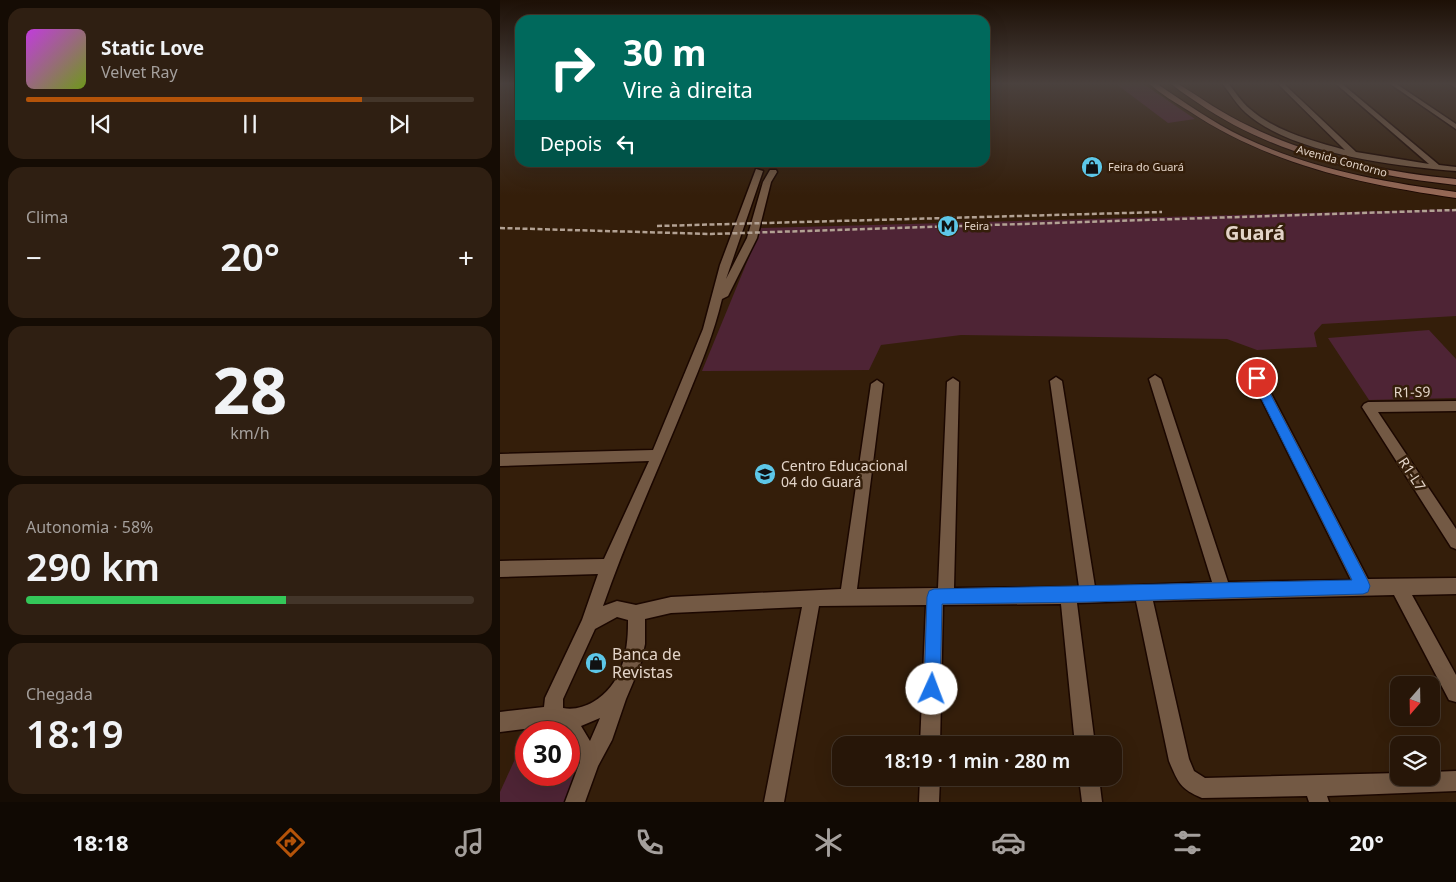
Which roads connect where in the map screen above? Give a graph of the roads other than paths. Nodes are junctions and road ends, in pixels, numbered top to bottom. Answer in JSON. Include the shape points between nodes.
{"nodes":[{"id":1,"x":1210,"y":120,"type":"edge"},
{"id":2,"x":1232,"y":120,"type":"edge"},
{"id":3,"x":1261,"y":120,"type":"edge"},
{"id":4,"x":1319,"y":120,"type":"edge"},
{"id":5,"x":1382,"y":120,"type":"edge"},
{"id":6,"x":1353,"y":153,"type":"junction"},
{"id":7,"x":1395,"y":162,"type":"junction"},
{"id":8,"x":1346,"y":164,"type":"junction"},
{"id":9,"x":1438,"y":168,"type":"junction"},
{"id":10,"x":1456,"y":169,"type":"edge"},
{"id":11,"x":759,"y":171,"type":"dead end"},
{"id":12,"x":1331,"y":171,"type":"junction"},
{"id":13,"x":773,"y":172,"type":"dead end"},
{"id":14,"x":1396,"y":174,"type":"junction"},
{"id":15,"x":1455,"y":182,"type":"edge"},
{"id":16,"x":1456,"y":195,"type":"edge"},
{"id":17,"x":714,"y":314,"type":"junction"},
{"id":18,"x":1257,"y":378,"type":"dead end"},
{"id":19,"x":1156,"y":380,"type":"dead end"},
{"id":20,"x":1056,"y":381,"type":"dead end"},
{"id":21,"x":953,"y":382,"type":"dead end"},
{"id":22,"x":878,"y":384,"type":"dead end"},
{"id":23,"x":1456,"y":406,"type":"edge"},
{"id":24,"x":1368,"y":407,"type":"joint"},
{"id":25,"x":658,"y":455,"type":"junction"},
{"id":26,"x":500,"y":460,"type":"edge"},
{"id":27,"x":1456,"y":542,"type":"edge"},
{"id":28,"x":609,"y":566,"type":"junction"},
{"id":29,"x":500,"y":569,"type":"edge"},
{"id":30,"x":1363,"y":586,"type":"junction"},
{"id":31,"x":1399,"y":586,"type":"junction"},
{"id":32,"x":1456,"y":586,"type":"edge"},
{"id":33,"x":1223,"y":590,"type":"junction"},
{"id":34,"x":1143,"y":592,"type":"junction"},
{"id":35,"x":1068,"y":595,"type":"junction"},
{"id":36,"x":1088,"y":595,"type":"junction"},
{"id":37,"x":848,"y":597,"type":"junction"},
{"id":38,"x":940,"y":597,"type":"junction"},
{"id":39,"x":812,"y":598,"type":"junction"},
{"id":40,"x":636,"y":613,"type":"junction"},
{"id":41,"x":589,"y":623,"type":"junction"},
{"id":42,"x":1456,"y":693,"type":"edge"},
{"id":43,"x":618,"y":694,"type":"junction"},
{"id":44,"x":562,"y":717,"type":"junction"},
{"id":45,"x":500,"y":722,"type":"edge"},
{"id":46,"x":931,"y":736,"type":"edge"},
{"id":47,"x":1084,"y":736,"type":"edge"},
{"id":48,"x":590,"y":761,"type":"junction"},
{"id":49,"x":1456,"y":781,"type":"edge"},
{"id":50,"x":930,"y":786,"type":"edge"},
{"id":51,"x":1090,"y":786,"type":"edge"},
{"id":52,"x":1316,"y":794,"type":"edge"},
{"id":53,"x":575,"y":802,"type":"edge"},
{"id":54,"x":774,"y":802,"type":"edge"},
{"id":55,"x":929,"y":802,"type":"edge"},
{"id":56,"x":1092,"y":802,"type":"edge"}],
"edges":[{"from":1,"to":12,"type":"main road","name":"Avenida Contorno","via":[[1256,146]]},
{"from":2,"to":8,"type":"main road","name":"Avenida Contorno","via":[[1273,140]]},
{"from":3,"to":6,"type":"street","via":[[1308,141]]},
{"from":4,"to":6,"type":"street"},
{"from":5,"to":9,"type":"street"},
{"from":6,"to":7,"type":"street"},
{"from":7,"to":9,"type":"street"},
{"from":7,"to":14,"type":"street"},
{"from":8,"to":12,"type":"main road","via":[[1334,166]]},
{"from":8,"to":14,"type":"main road","name":"Avenida Contorno"},
{"from":9,"to":10,"type":"street"},
{"from":11,"to":17,"type":"street","via":[[725,265]]},
{"from":12,"to":16,"type":"main road","name":"Avenida Contorno","via":[[1401,187]]},
{"from":13,"to":17,"type":"street","via":[[767,182],[752,238]]},
{"from":14,"to":15,"type":"main road","name":"Avenida Contorno"},
{"from":17,"to":25,"type":"street"},
{"from":18,"to":30,"type":"street"},
{"from":19,"to":33,"type":"street"},
{"from":20,"to":36,"type":"street"},
{"from":21,"to":38,"type":"street"},
{"from":22,"to":37,"type":"street"},
{"from":23,"to":24,"type":"street","name":"R1-S9"},
{"from":24,"to":27,"type":"street","name":"R1-L7"},
{"from":25,"to":26,"type":"street"},
{"from":25,"to":28,"type":"street"},
{"from":28,"to":29,"type":"street"},
{"from":28,"to":41,"type":"street"},
{"from":30,"to":31,"type":"street"},
{"from":30,"to":33,"type":"street"},
{"from":31,"to":32,"type":"street"},
{"from":31,"to":42,"type":"street"},
{"from":33,"to":34,"type":"street"},
{"from":34,"to":36,"type":"street"},
{"from":34,"to":52,"type":"street","via":[[1179,760],[1187,778],[1202,788]]},
{"from":35,"to":36,"type":"street"},
{"from":35,"to":38,"type":"street"},
{"from":35,"to":47,"type":"street"},
{"from":37,"to":38,"type":"street"},
{"from":37,"to":39,"type":"street"},
{"from":38,"to":46,"type":"street"},
{"from":39,"to":40,"type":"street","via":[[670,605]]},
{"from":39,"to":54,"type":"street"},
{"from":40,"to":41,"type":"street","via":[[617,609]]},
{"from":40,"to":43,"type":"street","via":[[637,643]]},
{"from":41,"to":44,"type":"street","via":[[554,698],[553,706]]},
{"from":43,"to":44,"type":"street","via":[[594,711]]},
{"from":43,"to":48,"type":"street","via":[[605,733]]},
{"from":44,"to":45,"type":"street"},
{"from":44,"to":48,"type":"street","via":[[583,745]]},
{"from":48,"to":53,"type":"street"},
{"from":49,"to":52,"type":"street"},
{"from":50,"to":55,"type":"street"},
{"from":51,"to":56,"type":"street"}]}
